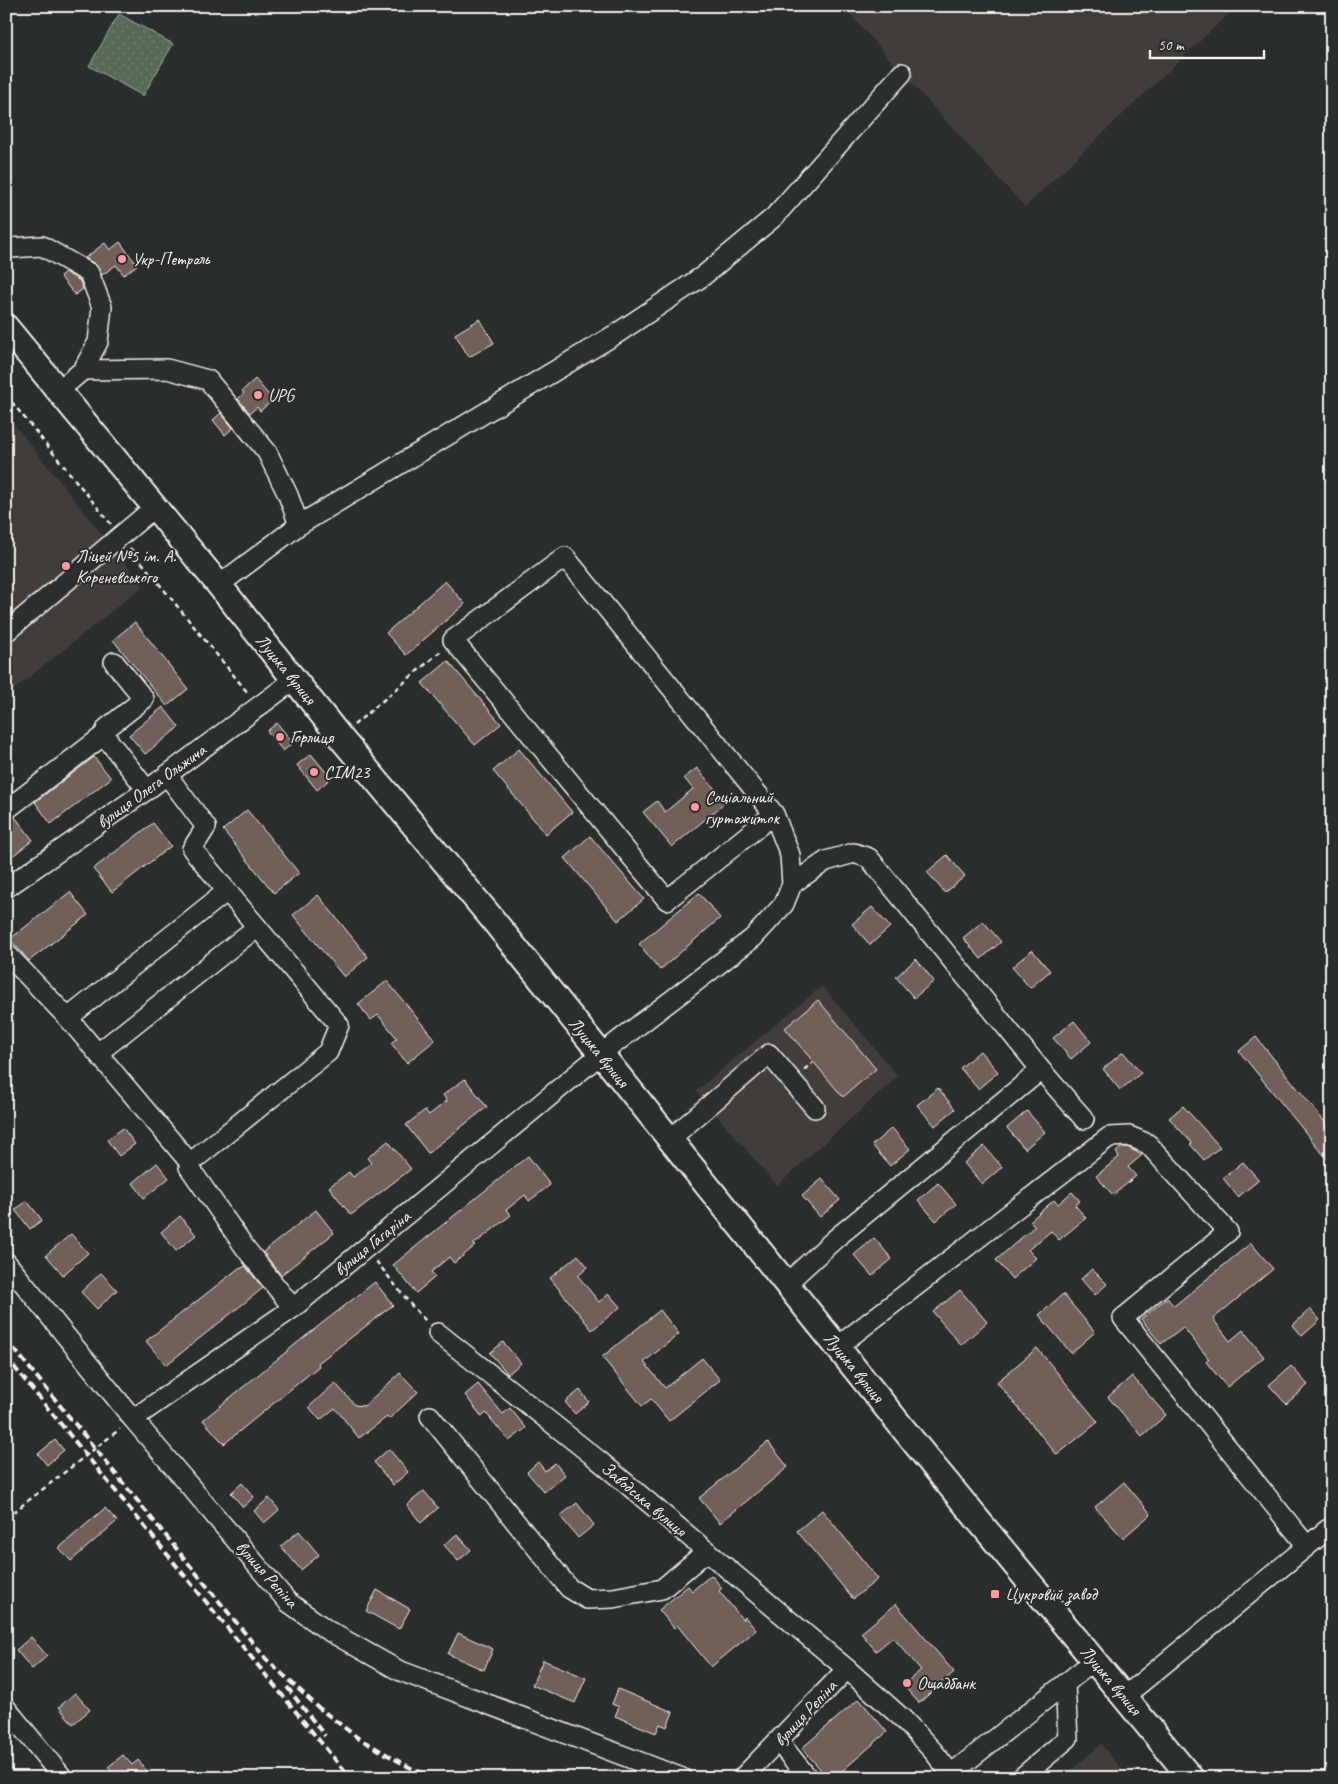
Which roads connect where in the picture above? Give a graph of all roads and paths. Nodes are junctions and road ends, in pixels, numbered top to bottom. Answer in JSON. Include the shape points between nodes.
{"nodes":[{"id":1,"x":902,"y":73,"type":"dead end"},
{"id":2,"x":6,"y":250,"type":"edge"},
{"id":3,"x":6,"y":327,"type":"edge"},
{"id":4,"x":84,"y":370,"type":"junction"},
{"id":5,"x":58,"y":391,"type":"junction"},
{"id":6,"x":6,"y":395,"type":"edge"},
{"id":7,"x":155,"y":507,"type":"junction"},
{"id":8,"x":299,"y":525,"type":"junction"},
{"id":9,"x":121,"y":536,"type":"junction"},
{"id":10,"x":218,"y":585,"type":"junction"},
{"id":11,"x":6,"y":632,"type":"edge"},
{"id":12,"x":453,"y":640,"type":"junction"},
{"id":13,"x":114,"y":662,"type":"dead end"},
{"id":14,"x":294,"y":680,"type":"junction"},
{"id":15,"x":259,"y":707,"type":"junction"},
{"id":16,"x":104,"y":735,"type":"junction"},
{"id":17,"x":340,"y":737,"type":"junction"},
{"id":18,"x":167,"y":775,"type":"junction"},
{"id":19,"x":147,"y":790,"type":"junction"},
{"id":20,"x":6,"y":810,"type":"edge"},
{"id":21,"x":774,"y":814,"type":"junction"},
{"id":22,"x":792,"y":884,"type":"junction"},
{"id":23,"x":6,"y":888,"type":"edge"},
{"id":24,"x":227,"y":891,"type":"junction"},
{"id":25,"x":257,"y":927,"type":"junction"},
{"id":26,"x":6,"y":953,"type":"edge"},
{"id":27,"x":68,"y":1018,"type":"junction"},
{"id":28,"x":98,"y":1053,"type":"junction"},
{"id":29,"x":601,"y":1054,"type":"junction"},
{"id":30,"x":1041,"y":1070,"type":"junction"},
{"id":31,"x":815,"y":1108,"type":"dead end"},
{"id":32,"x":1084,"y":1119,"type":"dead end"},
{"id":33,"x":670,"y":1139,"type":"junction"},
{"id":34,"x":190,"y":1163,"type":"junction"},
{"id":35,"x":366,"y":1248,"type":"junction"},
{"id":36,"x":6,"y":1262,"type":"edge"},
{"id":37,"x":786,"y":1284,"type":"junction"},
{"id":38,"x":293,"y":1308,"type":"junction"},
{"id":39,"x":438,"y":1333,"type":"joint"},
{"id":40,"x":837,"y":1347,"type":"junction"},
{"id":41,"x":430,"y":1416,"type":"dead end"},
{"id":42,"x":133,"y":1419,"type":"junction"},
{"id":43,"x":6,"y":1518,"type":"edge"},
{"id":44,"x":1332,"y":1529,"type":"edge"},
{"id":45,"x":1307,"y":1546,"type":"junction"},
{"id":46,"x":707,"y":1551,"type":"junction"},
{"id":47,"x":1095,"y":1660,"type":"junction"},
{"id":48,"x":847,"y":1669,"type":"junction"},
{"id":49,"x":1064,"y":1684,"type":"junction"},
{"id":50,"x":1125,"y":1696,"type":"junction"},
{"id":51,"x":6,"y":1708,"type":"edge"},
{"id":52,"x":778,"y":1741,"type":"junction"},
{"id":53,"x":953,"y":1776,"type":"edge"},
{"id":54,"x":63,"y":1778,"type":"edge"},
{"id":55,"x":682,"y":1778,"type":"edge"},
{"id":56,"x":742,"y":1778,"type":"edge"},
{"id":57,"x":808,"y":1778,"type":"edge"},
{"id":58,"x":1021,"y":1778,"type":"edge"},
{"id":59,"x":1191,"y":1778,"type":"edge"}],
"edges":[{"from":1,"to":8,"type":"street","via":[[774,217],[703,276],[616,334]]},
{"from":2,"to":4,"type":"street","via":[[42,246],[89,273],[102,307],[98,342]]},
{"from":3,"to":5,"type":"main road","name":"Луцька вулиця"},
{"from":4,"to":5,"type":"street"},
{"from":4,"to":8,"type":"street","via":[[167,369],[208,380],[267,452]]},
{"from":5,"to":7,"type":"main road","name":"Луцька вулиця"},
{"from":6,"to":9,"type":"path"},
{"from":7,"to":9,"type":"street"},
{"from":7,"to":10,"type":"main road","name":"Луцька вулиця"},
{"from":8,"to":10,"type":"street"},
{"from":9,"to":11,"type":"street"},
{"from":9,"to":15,"type":"path"},
{"from":10,"to":14,"type":"main road","name":"Луцька вулиця"},
{"from":12,"to":17,"type":"path"},
{"from":12,"to":21,"type":"street","via":[[564,557]]},
{"from":12,"to":21,"type":"street","via":[[667,900]]},
{"from":13,"to":16,"type":"street","via":[[144,699],[107,728]]},
{"from":14,"to":15,"type":"street","name":"вулиця Олега Ольжича"},
{"from":14,"to":17,"type":"main road","name":"Луцька вулиця"},
{"from":15,"to":18,"type":"street","name":"вулиця Олега Ольжича"},
{"from":16,"to":19,"type":"street"},
{"from":16,"to":20,"type":"street"},
{"from":17,"to":29,"type":"main road","name":"Луцька вулиця"},
{"from":18,"to":19,"type":"street","name":"вулиця Олега Ольжича"},
{"from":18,"to":24,"type":"street","via":[[206,827],[192,849]]},
{"from":19,"to":23,"type":"street","name":"вулиця Олега Ольжича"},
{"from":21,"to":22,"type":"street","via":[[790,855]]},
{"from":22,"to":29,"type":"street","name":"вулиця Гагаріна","via":[[784,904],[753,938]]},
{"from":22,"to":30,"type":"street","via":[[826,861],[854,853],[869,858]]},
{"from":24,"to":25,"type":"street"},
{"from":24,"to":27,"type":"street"},
{"from":25,"to":28,"type":"street"},
{"from":25,"to":34,"type":"street","via":[[339,1025],[328,1052]]},
{"from":26,"to":27,"type":"street"},
{"from":27,"to":28,"type":"street"},
{"from":28,"to":34,"type":"street"},
{"from":29,"to":33,"type":"main road","name":"Луцька вулиця"},
{"from":29,"to":35,"type":"street","name":"вулиця Гагаріна"},
{"from":30,"to":32,"type":"street"},
{"from":30,"to":37,"type":"street","via":[[835,1239]]},
{"from":31,"to":33,"type":"street","via":[[769,1054]]},
{"from":33,"to":37,"type":"main road","name":"Луцька вулиця"},
{"from":34,"to":38,"type":"street","via":[[189,1167],[246,1249]]},
{"from":35,"to":38,"type":"street","name":"вулиця Гагаріна"},
{"from":35,"to":39,"type":"path","via":[[411,1305]]},
{"from":36,"to":42,"type":"street","name":"вулиця Рєпіна"},
{"from":37,"to":40,"type":"main road","name":"Луцька вулиця"},
{"from":38,"to":42,"type":"street","name":"вулиця Гагаріна"},
{"from":39,"to":46,"type":"street","name":"Заводська вулиця"},
{"from":40,"to":45,"type":"street","via":[[1109,1137],[1129,1136],[1148,1144],[1228,1232],[1123,1318]]},
{"from":40,"to":47,"type":"main road","name":"Луцька вулиця"},
{"from":41,"to":46,"type":"street","via":[[569,1588],[587,1599],[662,1589]]},
{"from":42,"to":43,"type":"path"},
{"from":42,"to":55,"type":"street","name":"вулиця Рєпіна","via":[[288,1602],[327,1630],[398,1670]]},
{"from":44,"to":45,"type":"street"},
{"from":45,"to":50,"type":"street"},
{"from":46,"to":48,"type":"street","name":"Заводська вулиця"},
{"from":47,"to":49,"type":"street"},
{"from":47,"to":50,"type":"main road","name":"Луцька вулиця"},
{"from":48,"to":52,"type":"street","name":"вулиця Рєпіна"},
{"from":48,"to":53,"type":"street","name":"Заводська вулиця","via":[[903,1719]]},
{"from":49,"to":53,"type":"street"},
{"from":49,"to":58,"type":"street","via":[[1068,1738]]},
{"from":50,"to":59,"type":"main road","name":"Луцька вулиця"},
{"from":51,"to":54,"type":"street"},
{"from":52,"to":56,"type":"street","name":"вулиця Рєпіна"},
{"from":52,"to":57,"type":"street"}]}
